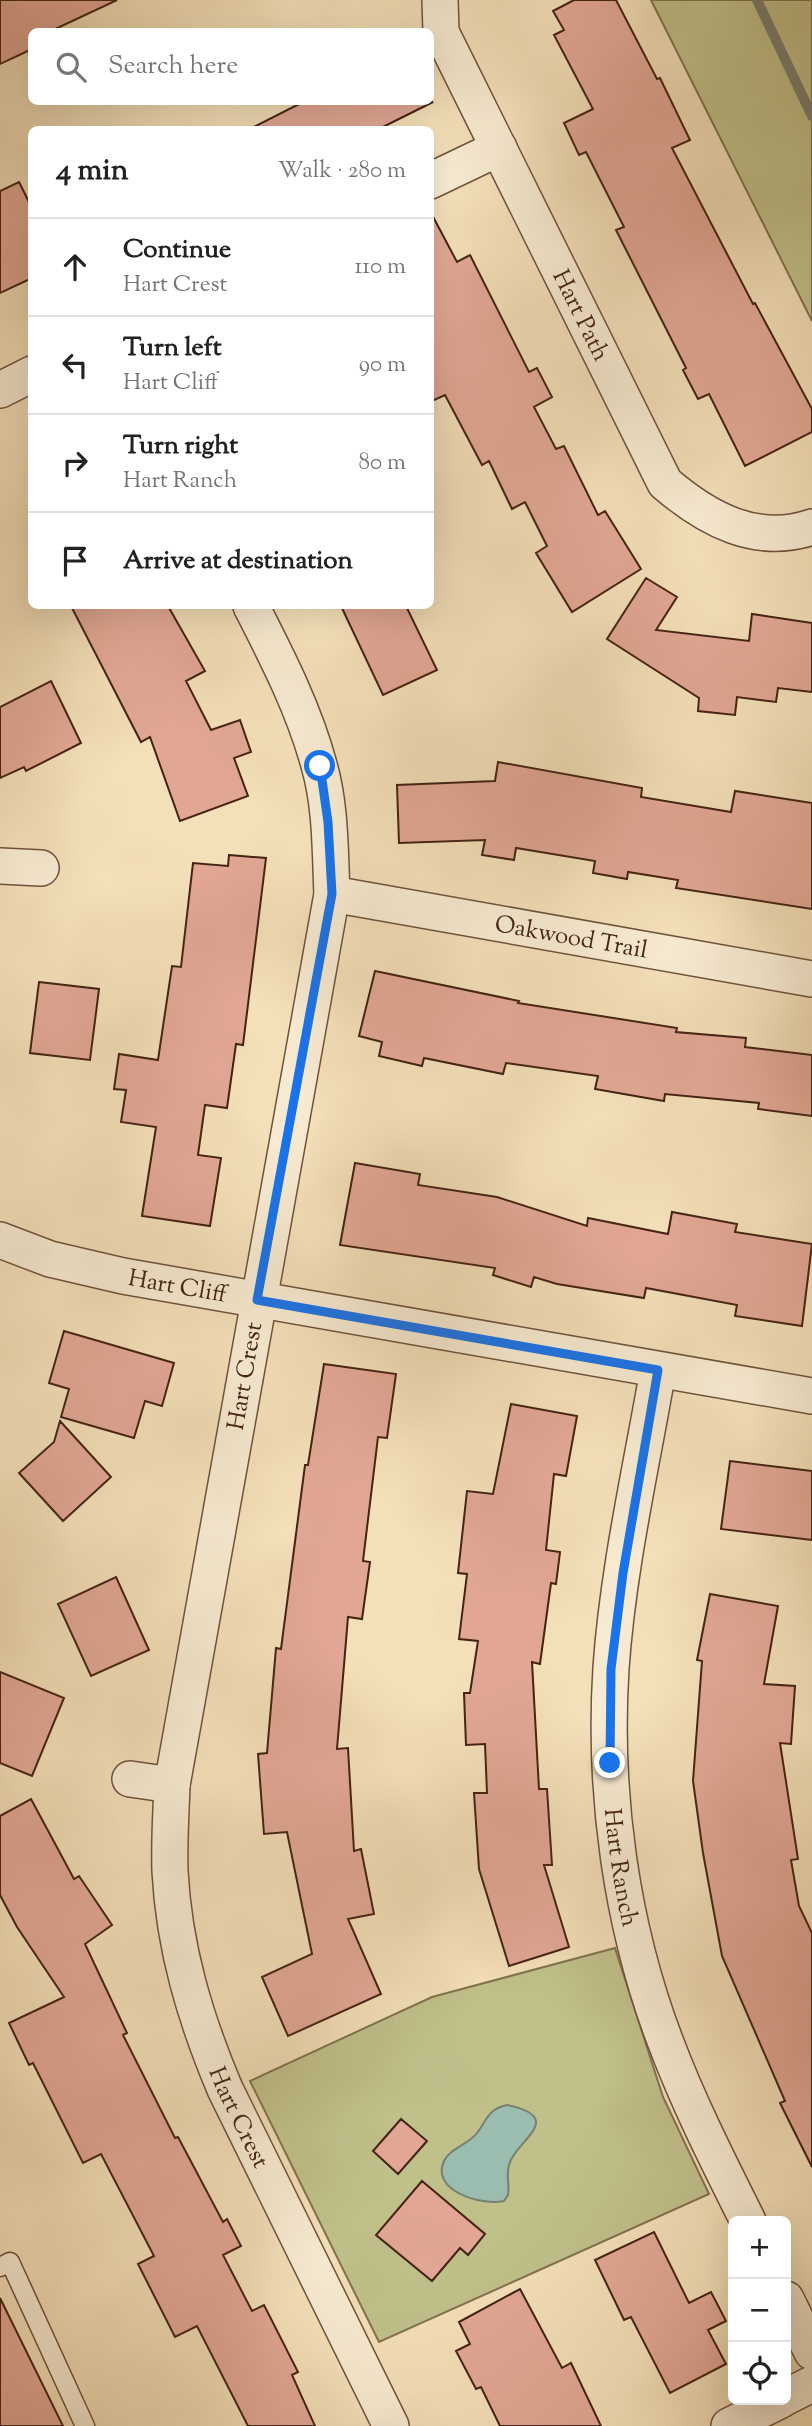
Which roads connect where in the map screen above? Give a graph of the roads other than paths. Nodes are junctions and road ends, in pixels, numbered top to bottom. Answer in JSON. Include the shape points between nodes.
{"nodes":[{"id":1,"x":440,"y":0,"type":"edge"},
{"id":2,"x":499,"y":148,"type":"junction"},
{"id":3,"x":434,"y":179,"type":"edge"},
{"id":4,"x":28,"y":376,"type":"edge"},
{"id":5,"x":0,"y":390,"type":"edge"},
{"id":6,"x":812,"y":527,"type":"edge"},
{"id":7,"x":252,"y":609,"type":"edge"},
{"id":8,"x":0,"y":866,"type":"edge"},
{"id":9,"x":41,"y":867,"type":"dead end"},
{"id":10,"x":332,"y":894,"type":"junction"},
{"id":11,"x":812,"y":979,"type":"edge"},
{"id":12,"x":0,"y":1241,"type":"edge"},
{"id":13,"x":257,"y":1300,"type":"junction"},
{"id":14,"x":658,"y":1370,"type":"junction"},
{"id":15,"x":812,"y":1396,"type":"edge"},
{"id":16,"x":130,"y":1779,"type":"dead end"},
{"id":17,"x":172,"y":1785,"type":"junction"},
{"id":18,"x":746,"y":2216,"type":"edge"},
{"id":19,"x":0,"y":2267,"type":"edge"},
{"id":20,"x":791,"y":2309,"type":"edge"},
{"id":21,"x":812,"y":2352,"type":"edge"},
{"id":22,"x":812,"y":2384,"type":"edge"},
{"id":23,"x":791,"y":2394,"type":"edge"},
{"id":24,"x":771,"y":2405,"type":"edge"},
{"id":25,"x":85,"y":2426,"type":"edge"},
{"id":26,"x":391,"y":2426,"type":"edge"},
{"id":27,"x":729,"y":2426,"type":"edge"}],
"edges":[{"from":1,"to":2,"type":"street","name":"Hart Path","via":[[442,32]]},
{"from":2,"to":3,"type":"street"},
{"from":2,"to":6,"type":"street","name":"Hart Path","via":[[665,483],[718,521],[757,531]]},
{"from":4,"to":5,"type":"street"},
{"from":7,"to":10,"type":"street","name":"Hart Crest","via":[[288,680],[320,766]]},
{"from":8,"to":9,"type":"street"},
{"from":10,"to":11,"type":"street","name":"Oakwood Trail"},
{"from":10,"to":13,"type":"street","name":"Hart Crest"},
{"from":12,"to":13,"type":"street","name":"Hart Cliff","via":[[50,1259]]},
{"from":13,"to":14,"type":"street","name":"Hart Cliff"},
{"from":13,"to":17,"type":"street","name":"Hart Crest"},
{"from":14,"to":15,"type":"street","name":"Hart Cliff"},
{"from":14,"to":18,"type":"street","name":"Hart Ranch","via":[[611,1669],[610,1763],[619,1858],[637,1952],[665,2042]]},
{"from":16,"to":17,"type":"street"},
{"from":17,"to":26,"type":"street","name":"Hart Crest","via":[[170,1869],[175,1926],[203,2036]]},
{"from":19,"to":25,"type":"lane","via":[[10,2262]]},
{"from":20,"to":21,"type":"street"},
{"from":22,"to":23,"type":"street"},
{"from":24,"to":27,"type":"street"}]}
